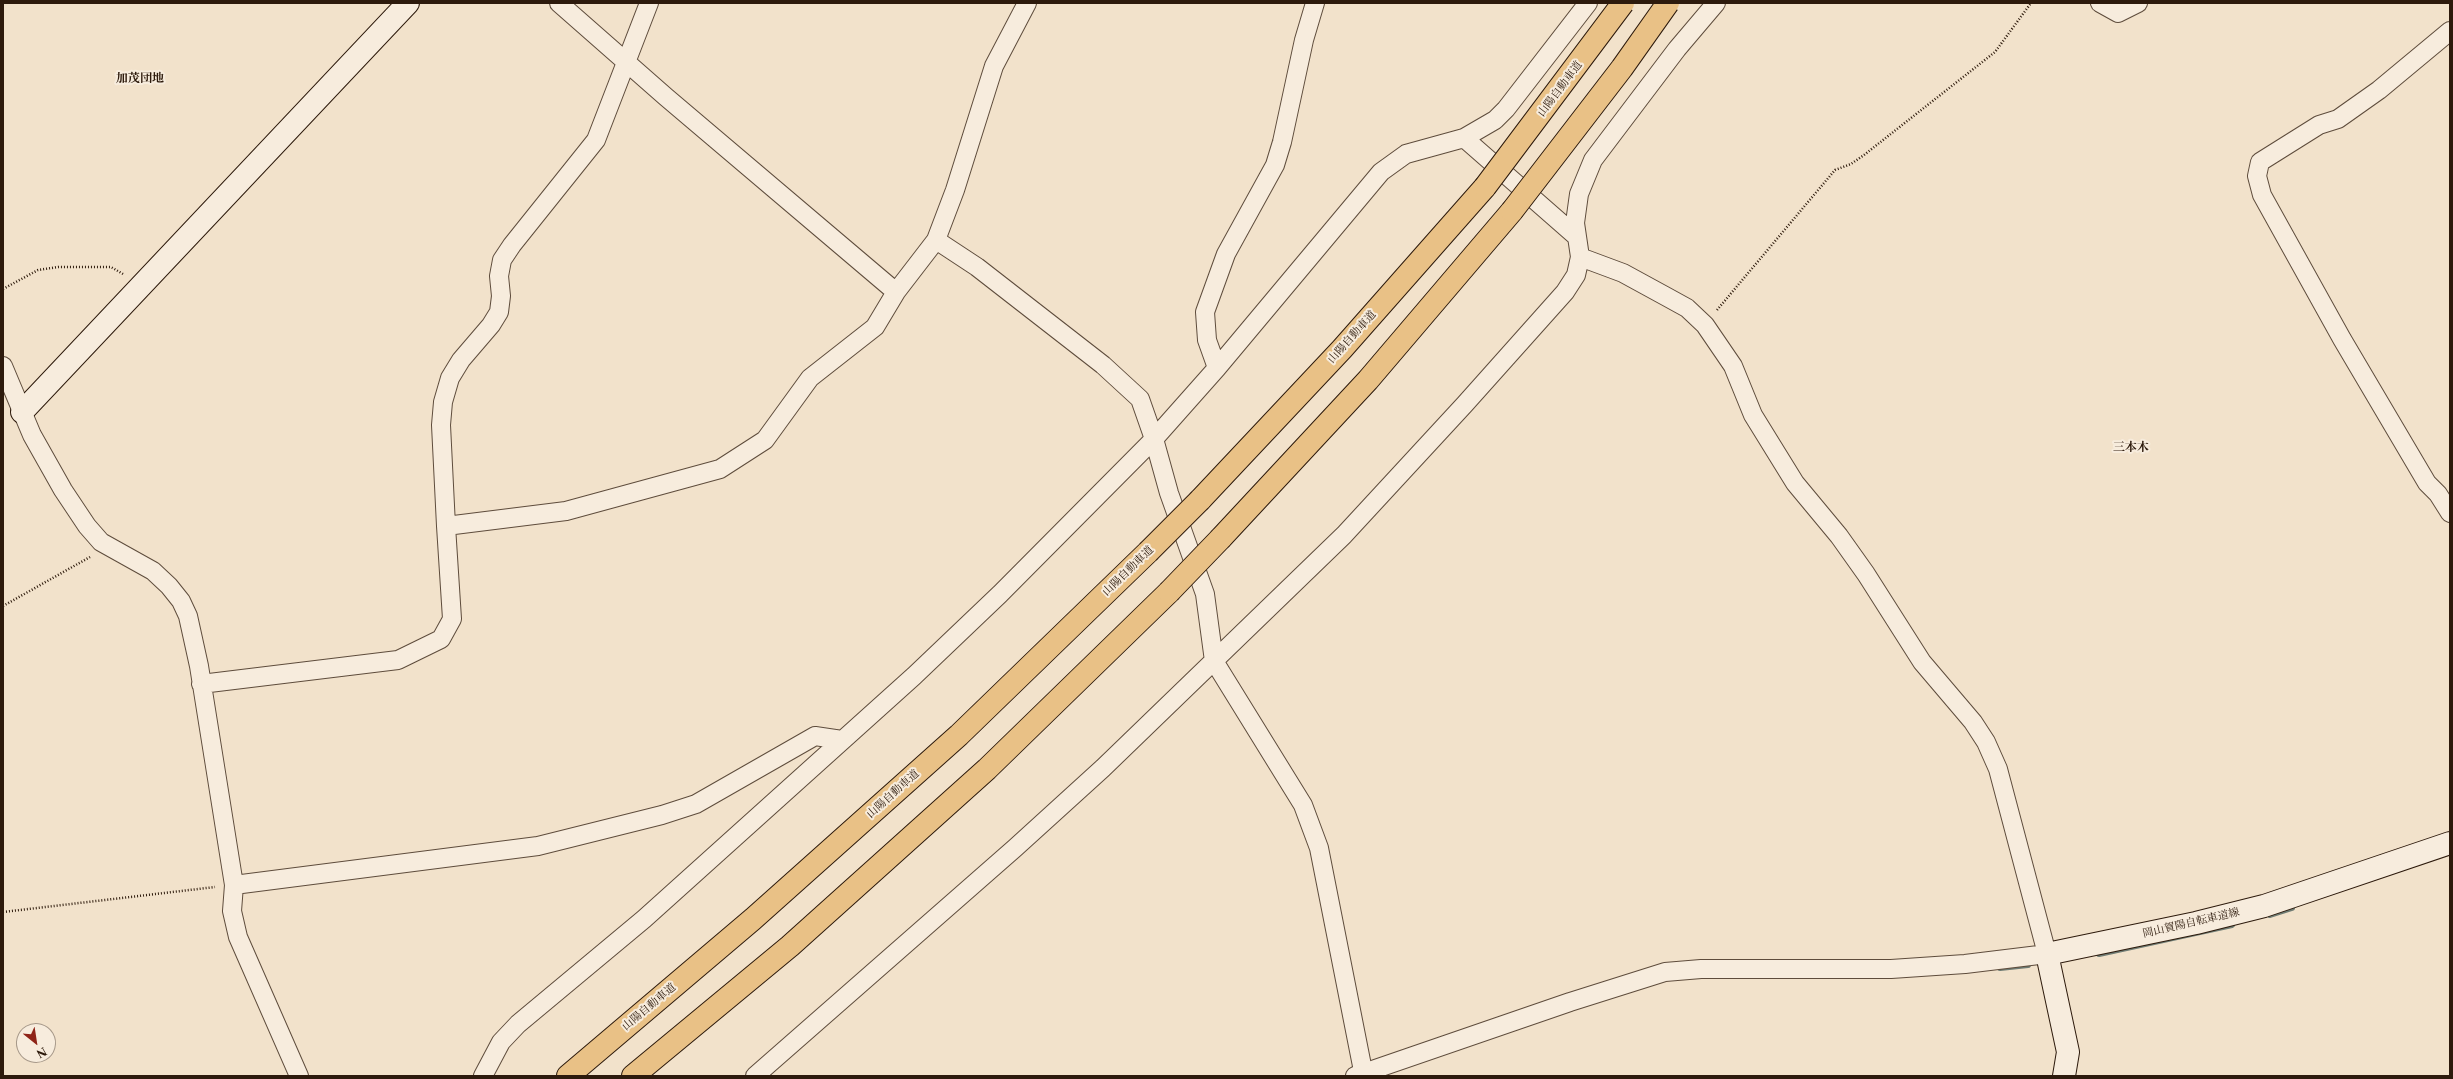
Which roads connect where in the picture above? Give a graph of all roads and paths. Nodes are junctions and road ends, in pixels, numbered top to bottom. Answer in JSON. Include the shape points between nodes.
{"nodes":[{"id":1,"x":408,"y":3,"type":"edge"},
{"id":2,"x":560,"y":3,"type":"edge"},
{"id":3,"x":649,"y":3,"type":"edge"},
{"id":4,"x":1027,"y":3,"type":"edge"},
{"id":5,"x":1315,"y":3,"type":"edge"},
{"id":6,"x":1588,"y":3,"type":"edge"},
{"id":7,"x":1623,"y":3,"type":"edge"},
{"id":8,"x":1668,"y":3,"type":"edge"},
{"id":9,"x":1716,"y":3,"type":"edge"},
{"id":10,"x":2031,"y":3,"type":"edge"},
{"id":11,"x":2100,"y":3,"type":"edge"},
{"id":12,"x":2138,"y":3,"type":"edge"},
{"id":13,"x":2450,"y":31,"type":"edge"},
{"id":14,"x":627,"y":62,"type":"junction"},
{"id":15,"x":1464,"y":138,"type":"junction"},
{"id":16,"x":1577,"y":237,"type":"junction"},
{"id":17,"x":936,"y":240,"type":"junction"},
{"id":18,"x":1580,"y":257,"type":"junction"},
{"id":19,"x":3,"y":289,"type":"edge"},
{"id":20,"x":138,"y":289,"type":"junction"},
{"id":21,"x":896,"y":292,"type":"junction"},
{"id":22,"x":1705,"y":325,"type":"junction"},
{"id":23,"x":3,"y":366,"type":"edge"},
{"id":24,"x":1217,"y":368,"type":"junction"},
{"id":25,"x":22,"y":412,"type":"junction"},
{"id":26,"x":1154,"y":439,"type":"junction"},
{"id":27,"x":2450,"y":513,"type":"edge"},
{"id":28,"x":446,"y":526,"type":"junction"},
{"id":29,"x":107,"y":545,"type":"junction"},
{"id":30,"x":3,"y":606,"type":"edge"},
{"id":31,"x":1214,"y":662,"type":"junction"},
{"id":32,"x":201,"y":684,"type":"junction"},
{"id":33,"x":842,"y":740,"type":"junction"},
{"id":34,"x":2450,"y":842,"type":"edge"},
{"id":35,"x":234,"y":885,"type":"junction"},
{"id":36,"x":3,"y":912,"type":"edge"},
{"id":37,"x":2049,"y":960,"type":"junction"},
{"id":38,"x":575,"y":1070,"type":"edge"},
{"id":39,"x":1361,"y":1075,"type":"edge"},
{"id":40,"x":299,"y":1076,"type":"edge"},
{"id":41,"x":483,"y":1076,"type":"edge"},
{"id":42,"x":633,"y":1076,"type":"edge"},
{"id":43,"x":755,"y":1076,"type":"edge"},
{"id":44,"x":2064,"y":1076,"type":"edge"}],
"edges":[{"from":1,"to":20,"type":"street"},
{"from":2,"to":14,"type":"street"},
{"from":3,"to":14,"type":"street"},
{"from":4,"to":17,"type":"street","via":[[994,66],[955,190]]},
{"from":5,"to":24,"type":"street","via":[[1275,164],[1226,254],[1205,312],[1207,340]]},
{"from":6,"to":15,"type":"street","via":[[1506,109],[1483,128]]},
{"from":7,"to":38,"type":"highway","name":"山陽自動車道","bridge":true,"via":[[1485,187],[1342,348],[1200,500],[959,734],[753,919]]},
{"from":8,"to":42,"type":"highway","bridge":true,"via":[[1512,211],[1368,380],[1169,592],[987,769],[790,946]]},
{"from":9,"to":16,"type":"street","via":[[1677,49],[1593,160],[1576,205]]},
{"from":10,"to":22,"type":"path","via":[[1995,52],[1979,66],[1864,155],[1831,174]]},
{"from":11,"to":12,"type":"street","via":[[2118,13]]},
{"from":13,"to":27,"type":"street","via":[[2379,90],[2338,119],[2319,125],[2260,162],[2257,176],[2262,195],[2338,332],[2427,483],[2438,494]]},
{"from":14,"to":21,"type":"street"},
{"from":14,"to":28,"type":"street","via":[[596,140],[502,260],[499,276],[499,312],[450,378],[443,402],[441,425]]},
{"from":15,"to":16,"type":"street"},
{"from":15,"to":24,"type":"street","via":[[1406,154],[1380,172]]},
{"from":16,"to":18,"type":"street"},
{"from":17,"to":21,"type":"street"},
{"from":17,"to":26,"type":"street","via":[[977,267],[1103,365],[1140,398]]},
{"from":18,"to":22,"type":"street","via":[[1623,273],[1687,308]]},
{"from":18,"to":31,"type":"street","via":[[1576,274],[1565,292],[1465,404],[1344,535]]},
{"from":19,"to":20,"type":"path","via":[[38,270],[100,266],[117,269]]},
{"from":20,"to":25,"type":"street"},
{"from":21,"to":28,"type":"street","via":[[874,327],[810,378],[765,440],[720,469],[566,511]]},
{"from":22,"to":37,"type":"street","via":[[1733,366],[1753,415],[1794,483],[1839,536],[1922,662],[1973,722],[1986,742],[1998,769]]},
{"from":23,"to":25,"type":"street"},
{"from":24,"to":26,"type":"street"},
{"from":25,"to":29,"type":"street","via":[[63,490],[87,526]]},
{"from":26,"to":31,"type":"street","via":[[1168,493],[1205,594]]},
{"from":26,"to":33,"type":"street","via":[[989,605]]},
{"from":28,"to":32,"type":"street","via":[[452,619],[441,639],[398,660]]},
{"from":29,"to":30,"type":"path","via":[[65,573]]},
{"from":29,"to":32,"type":"street","via":[[153,571],[181,601],[192,632]]},
{"from":31,"to":39,"type":"street","via":[[1303,805],[1319,848]]},
{"from":31,"to":43,"type":"street","via":[[1021,843]]},
{"from":32,"to":35,"type":"street"},
{"from":33,"to":35,"type":"street","via":[[815,736],[696,804],[662,816],[538,846]]},
{"from":33,"to":41,"type":"street","via":[[644,919],[518,1024],[501,1042]]},
{"from":34,"to":37,"type":"street","name":"岡山賀陽自転車道線","via":[[2264,906]]},
{"from":35,"to":36,"type":"path"},
{"from":35,"to":40,"type":"street","via":[[232,911],[238,937]]},
{"from":37,"to":39,"type":"street","via":[[1890,969],[1701,969],[1665,972],[1570,1002]]},
{"from":37,"to":44,"type":"street","via":[[2068,1052]]}]}
